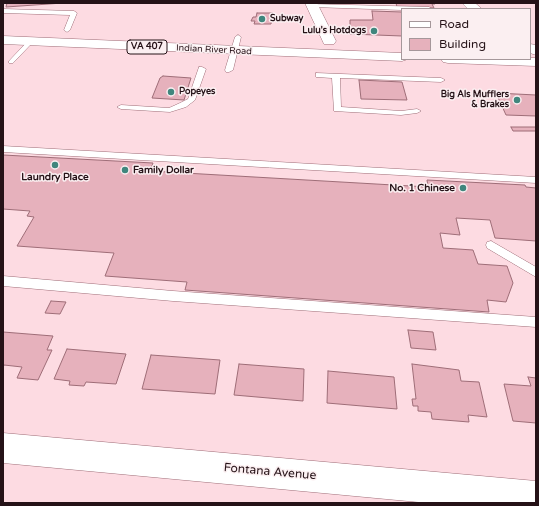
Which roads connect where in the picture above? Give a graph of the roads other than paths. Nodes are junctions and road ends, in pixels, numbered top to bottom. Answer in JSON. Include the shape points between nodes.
{"nodes":[{"id":1,"x":312,"y":4,"type":"edge"},
{"id":2,"x":406,"y":8,"type":"edge"},
{"id":3,"x":3,"y":11,"type":"edge"},
{"id":4,"x":51,"y":29,"type":"dead end"},
{"id":5,"x":66,"y":30,"type":"junction"},
{"id":6,"x":82,"y":30,"type":"dead end"},
{"id":7,"x":222,"y":36,"type":"dead end"},
{"id":8,"x":238,"y":37,"type":"junction"},
{"id":9,"x":253,"y":38,"type":"dead end"},
{"id":10,"x":3,"y":40,"type":"edge"},
{"id":11,"x":314,"y":40,"type":"dead end"},
{"id":12,"x":329,"y":41,"type":"junction"},
{"id":13,"x":342,"y":41,"type":"dead end"},
{"id":14,"x":30,"y":42,"type":"junction"},
{"id":15,"x":233,"y":51,"type":"junction"},
{"id":16,"x":401,"y":57,"type":"edge"},
{"id":17,"x":477,"y":60,"type":"edge"},
{"id":18,"x":11,"y":62,"type":"dead end"},
{"id":19,"x":536,"y":62,"type":"edge"},
{"id":20,"x":202,"y":69,"type":"dead end"},
{"id":21,"x":229,"y":70,"type":"dead end"},
{"id":22,"x":319,"y":75,"type":"dead end"},
{"id":23,"x":336,"y":76,"type":"junction"},
{"id":24,"x":441,"y":80,"type":"dead end"},
{"id":25,"x":121,"y":107,"type":"dead end"},
{"id":26,"x":417,"y":111,"type":"dead end"},
{"id":27,"x":3,"y":149,"type":"edge"},
{"id":28,"x":536,"y":180,"type":"edge"},
{"id":29,"x":491,"y":245,"type":"dead end"},
{"id":30,"x":536,"y":274,"type":"edge"},
{"id":31,"x":3,"y":281,"type":"edge"},
{"id":32,"x":536,"y":322,"type":"edge"},
{"id":33,"x":3,"y":448,"type":"edge"},
{"id":34,"x":536,"y":497,"type":"edge"}],
"edges":[{"from":1,"to":2,"type":"lane"},
{"from":1,"to":12,"type":"main road"},
{"from":3,"to":5,"type":"lane","via":[[74,13]]},
{"from":4,"to":5,"type":"main road"},
{"from":5,"to":6,"type":"main road"},
{"from":7,"to":8,"type":"main road","name":"Indian River Road"},
{"from":8,"to":9,"type":"main road","name":"Indian River Road"},
{"from":8,"to":15,"type":"lane"},
{"from":10,"to":14,"type":"main road","name":"Indian River Road","number":"VA 407"},
{"from":11,"to":12,"type":"main road"},
{"from":12,"to":13,"type":"main road"},
{"from":14,"to":15,"type":"main road","name":"Indian River Road","number":"VA 407"},
{"from":14,"to":18,"type":"lane"},
{"from":15,"to":16,"type":"main road","name":"Indian River Road","number":"VA 407"},
{"from":15,"to":21,"type":"lane"},
{"from":17,"to":19,"type":"main road"},
{"from":20,"to":25,"type":"lane","via":[[191,100],[183,105],[170,110]]},
{"from":22,"to":23,"type":"lane"},
{"from":23,"to":24,"type":"lane"},
{"from":23,"to":26,"type":"lane","via":[[337,109],[401,113]]},
{"from":27,"to":28,"type":"lane"},
{"from":29,"to":30,"type":"lane"},
{"from":31,"to":32,"type":"lane"},
{"from":33,"to":34,"type":"main road","name":"Fontana Avenue"}]}
